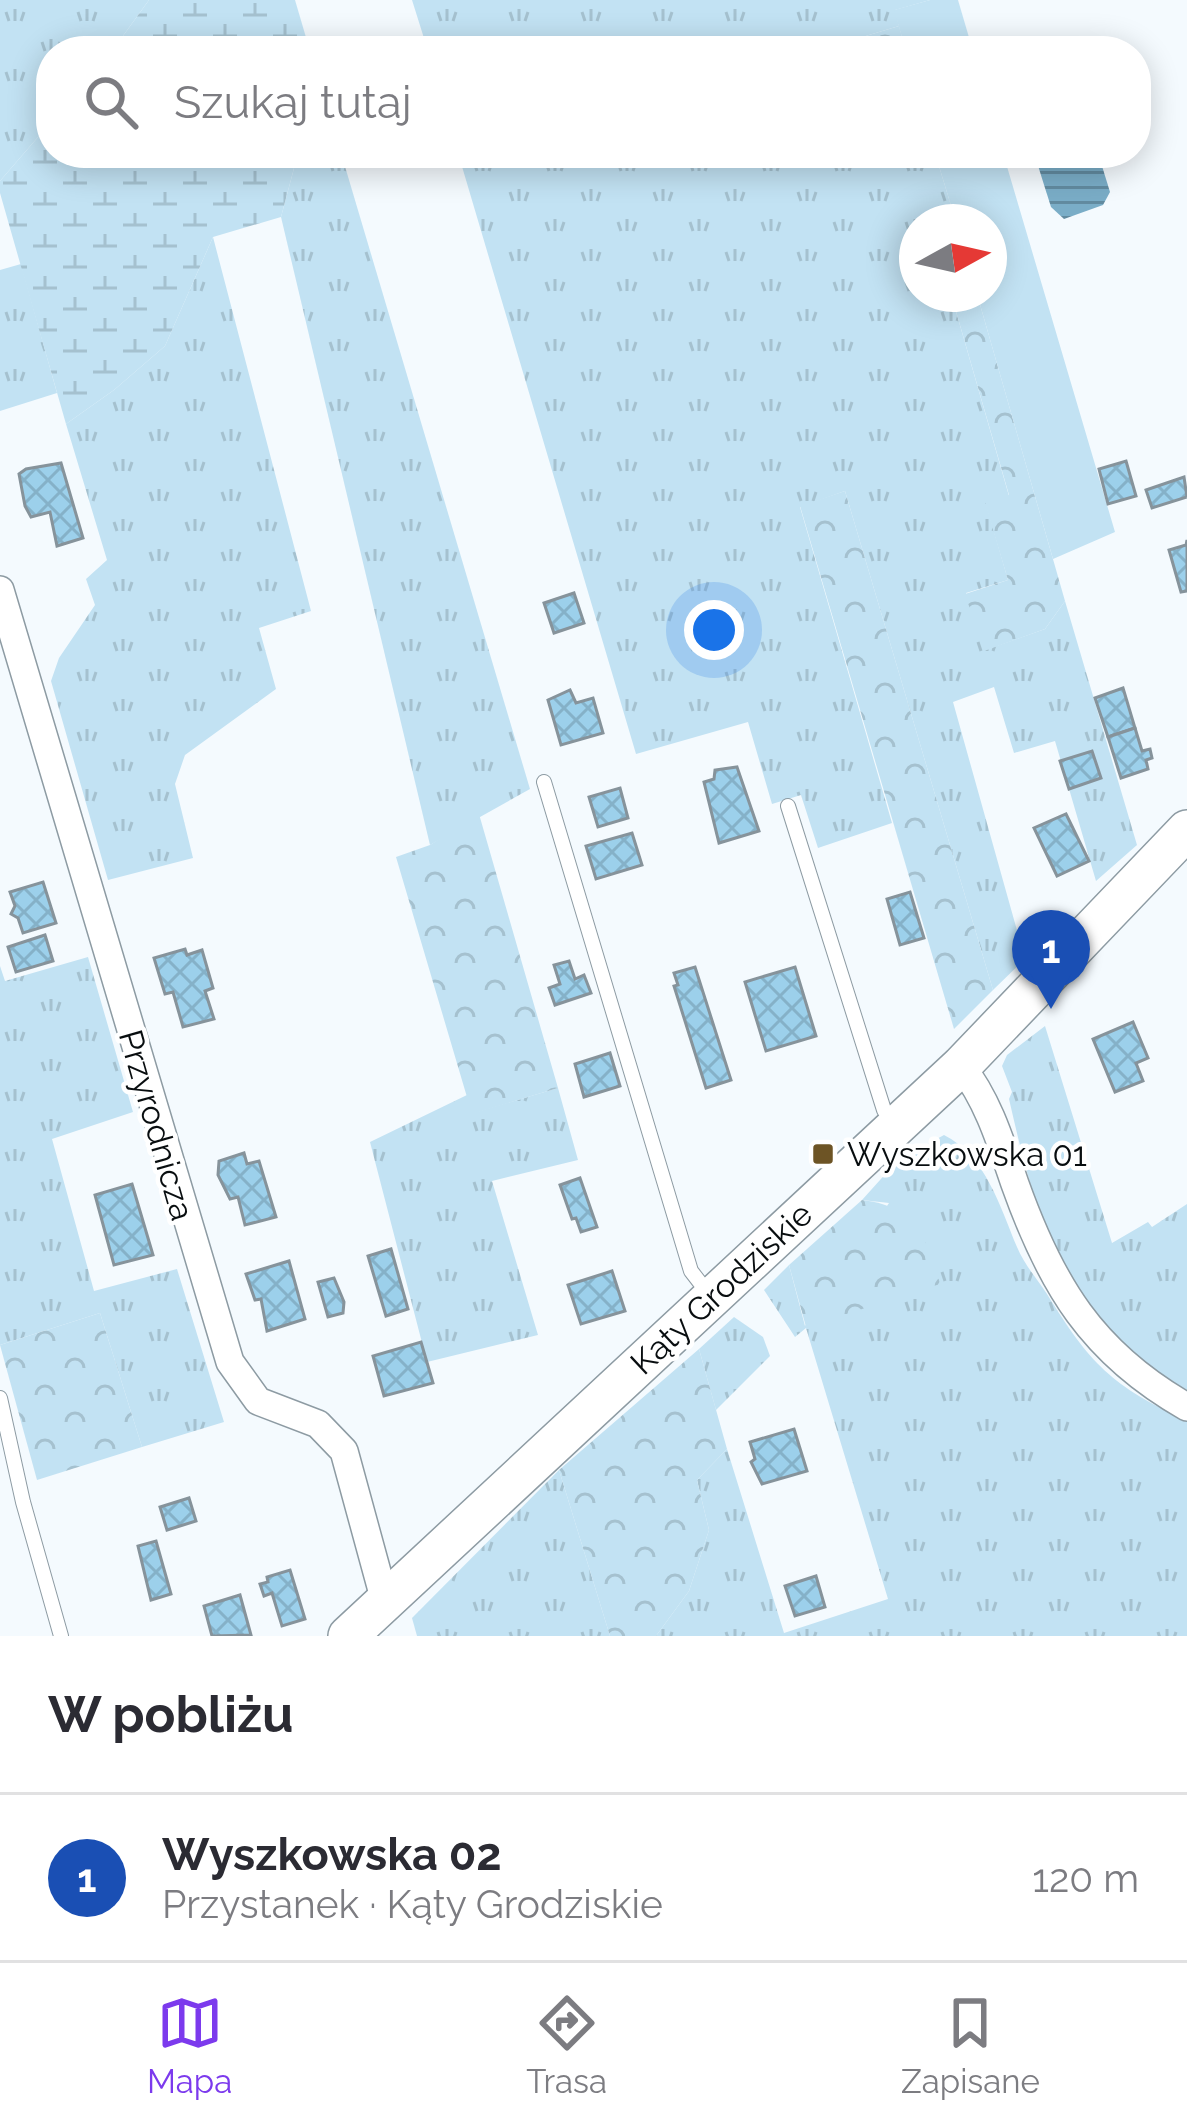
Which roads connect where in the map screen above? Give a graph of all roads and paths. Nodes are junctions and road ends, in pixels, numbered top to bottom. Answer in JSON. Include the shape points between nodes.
{"nodes":[{"id":1,"x":0,"y":590,"type":"edge"},
{"id":2,"x":544,"y":782,"type":"dead end"},
{"id":3,"x":788,"y":806,"type":"dead end"},
{"id":4,"x":1187,"y":830,"type":"edge"},
{"id":5,"x":961,"y":1066,"type":"junction"},
{"id":6,"x":896,"y":1126,"type":"junction"},
{"id":7,"x":712,"y":1297,"type":"junction"},
{"id":8,"x":0,"y":1398,"type":"edge"},
{"id":9,"x":1187,"y":1407,"type":"edge"},
{"id":10,"x":386,"y":1605,"type":"junction"},
{"id":11,"x":62,"y":1636,"type":"edge"},
{"id":12,"x":348,"y":1636,"type":"edge"}],
"edges":[{"from":1,"to":10,"type":"street","name":"Przyrodnicza","via":[[230,1362],[258,1401],[318,1424],[344,1451]]},
{"from":2,"to":7,"type":"lane","via":[[691,1271]]},
{"from":3,"to":6,"type":"lane","via":[[884,1110]]},
{"from":4,"to":5,"type":"street","name":"Kąty Grodziskie"},
{"from":5,"to":6,"type":"street","name":"Kąty Grodziskie"},
{"from":5,"to":9,"type":"street","via":[[986,1107],[1058,1286],[1114,1357]]},
{"from":6,"to":7,"type":"street","name":"Kąty Grodziskie"},
{"from":7,"to":10,"type":"street","name":"Kąty Grodziskie"},
{"from":8,"to":11,"type":"lane"},
{"from":10,"to":12,"type":"street","name":"Kąty Grodziskie"}]}
